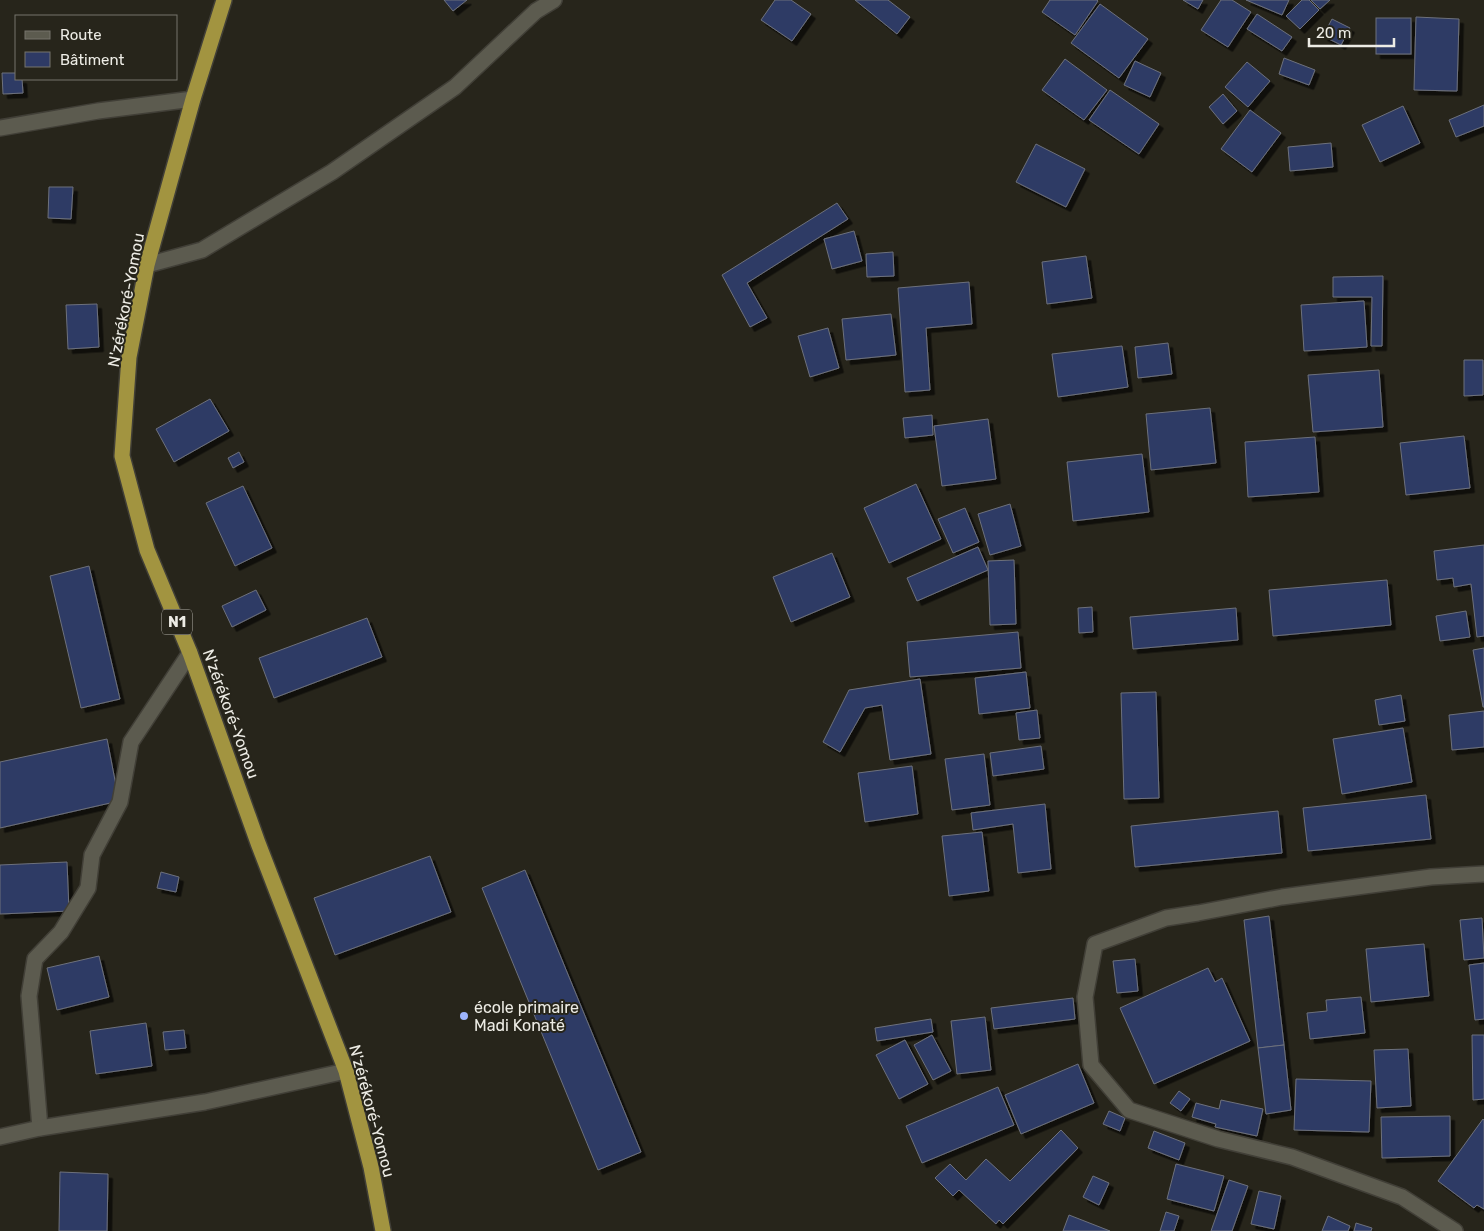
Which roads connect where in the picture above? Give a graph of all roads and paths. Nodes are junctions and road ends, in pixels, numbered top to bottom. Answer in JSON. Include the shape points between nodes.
{"nodes":[{"id":1,"x":224,"y":0,"type":"edge"},
{"id":2,"x":554,"y":0,"type":"edge"},
{"id":3,"x":193,"y":99,"type":"junction"},
{"id":4,"x":0,"y":128,"type":"edge"},
{"id":5,"x":147,"y":265,"type":"junction"},
{"id":6,"x":190,"y":653,"type":"junction"},
{"id":7,"x":1484,"y":874,"type":"edge"},
{"id":8,"x":346,"y":1071,"type":"junction"},
{"id":9,"x":40,"y":1128,"type":"junction"},
{"id":10,"x":0,"y":1137,"type":"edge"},
{"id":11,"x":383,"y":1231,"type":"edge"},
{"id":12,"x":1455,"y":1231,"type":"edge"}],
"edges":[{"from":1,"to":3,"type":"highway","name":"N'zérékoré-Yomou","number":"N1"},
{"from":2,"to":5,"type":"street","via":[[536,11],[455,88],[332,172],[202,250]]},
{"from":3,"to":4,"type":"street"},
{"from":3,"to":5,"type":"highway","name":"N'zérékoré-Yomou","number":"N1"},
{"from":5,"to":6,"type":"highway","name":"N'zérékoré-Yomou","number":"N1","via":[[129,357],[122,456],[147,550]]},
{"from":6,"to":8,"type":"highway","name":"N'zérékoré-Yomou","number":"N1","via":[[258,843]]},
{"from":6,"to":9,"type":"street","via":[[131,742],[120,802],[92,855],[88,888],[61,932],[35,959],[29,996]]},
{"from":7,"to":12,"type":"street","via":[[1432,877],[1282,897],[1166,918],[1095,944],[1085,997],[1091,1064],[1129,1110],[1218,1139],[1292,1157],[1402,1197]]},
{"from":8,"to":9,"type":"street","via":[[205,1102]]},
{"from":8,"to":11,"type":"highway","name":"N'zérékoré-Yomou","number":"N1","via":[[371,1166]]},
{"from":9,"to":10,"type":"street"}]}
